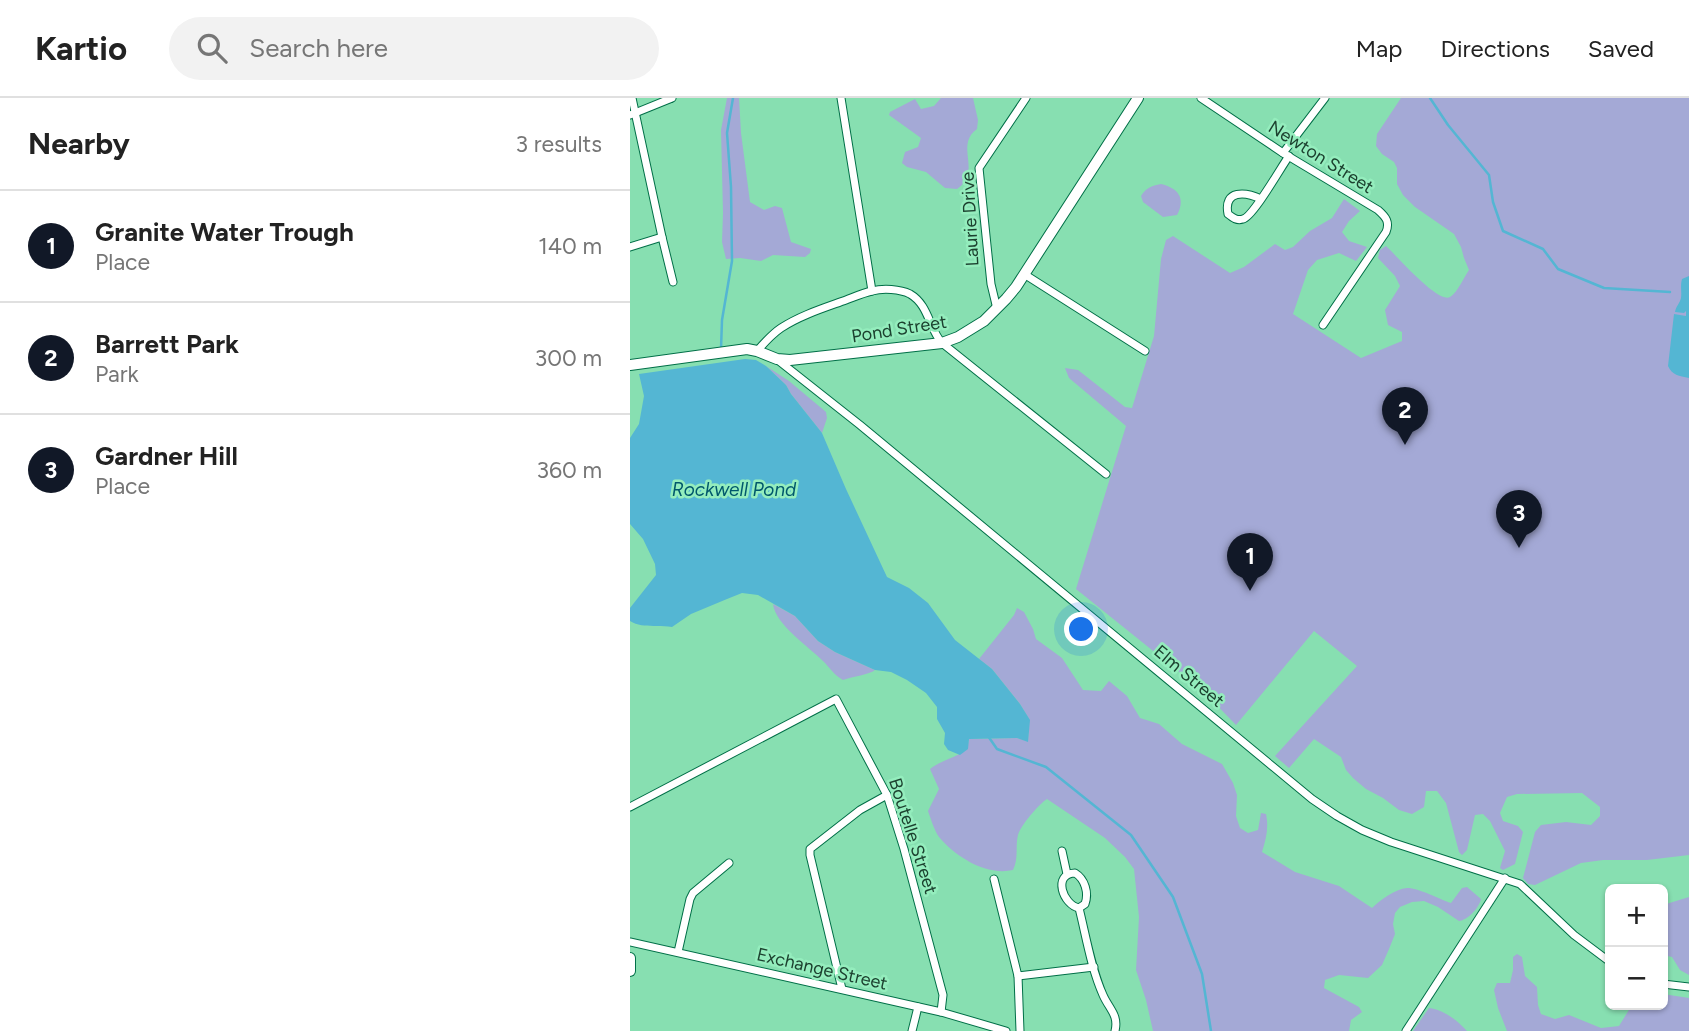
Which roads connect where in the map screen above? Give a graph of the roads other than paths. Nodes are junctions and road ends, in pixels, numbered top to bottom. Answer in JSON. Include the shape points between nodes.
{"nodes":[{"id":1,"x":632,"y":98,"type":"edge"},
{"id":2,"x":672,"y":98,"type":"edge"},
{"id":3,"x":841,"y":98,"type":"edge"},
{"id":4,"x":1026,"y":98,"type":"edge"},
{"id":5,"x":1138,"y":98,"type":"edge"},
{"id":6,"x":1201,"y":98,"type":"edge"},
{"id":7,"x":1325,"y":98,"type":"edge"},
{"id":8,"x":633,"y":114,"type":"edge"},
{"id":9,"x":1286,"y":155,"type":"junction"},
{"id":10,"x":1261,"y":199,"type":"junction"},
{"id":11,"x":662,"y":237,"type":"junction"},
{"id":12,"x":630,"y":247,"type":"edge"},
{"id":13,"x":1024,"y":274,"type":"junction"},
{"id":14,"x":673,"y":282,"type":"dead end"},
{"id":15,"x":872,"y":291,"type":"junction"},
{"id":16,"x":997,"y":309,"type":"junction"},
{"id":17,"x":1323,"y":325,"type":"dead end"},
{"id":18,"x":942,"y":343,"type":"junction"},
{"id":19,"x":757,"y":351,"type":"junction"},
{"id":20,"x":1145,"y":351,"type":"dead end"},
{"id":21,"x":777,"y":359,"type":"junction"},
{"id":22,"x":630,"y":365,"type":"edge"},
{"id":23,"x":1106,"y":474,"type":"dead end"},
{"id":24,"x":887,"y":795,"type":"junction"},
{"id":25,"x":630,"y":807,"type":"edge"},
{"id":26,"x":1062,"y":851,"type":"dead end"},
{"id":27,"x":729,"y":863,"type":"dead end"},
{"id":28,"x":1067,"y":874,"type":"junction"},
{"id":29,"x":1505,"y":878,"type":"junction"},
{"id":30,"x":994,"y":879,"type":"dead end"},
{"id":31,"x":1079,"y":908,"type":"junction"},
{"id":32,"x":630,"y":942,"type":"edge"},
{"id":33,"x":678,"y":953,"type":"junction"},
{"id":34,"x":630,"y":958,"type":"edge"},
{"id":35,"x":1605,"y":958,"type":"edge"},
{"id":36,"x":1094,"y":967,"type":"junction"},
{"id":37,"x":630,"y":971,"type":"edge"},
{"id":38,"x":1018,"y":976,"type":"junction"},
{"id":39,"x":1668,"y":985,"type":"edge"},
{"id":40,"x":1689,"y":987,"type":"edge"},
{"id":41,"x":842,"y":989,"type":"junction"},
{"id":42,"x":918,"y":1007,"type":"junction"},
{"id":43,"x":941,"y":1012,"type":"junction"},
{"id":44,"x":912,"y":1031,"type":"edge"},
{"id":45,"x":1006,"y":1031,"type":"edge"},
{"id":46,"x":1020,"y":1031,"type":"edge"},
{"id":47,"x":1115,"y":1031,"type":"edge"},
{"id":48,"x":1406,"y":1031,"type":"edge"}],
"edges":[{"from":1,"to":8,"type":"street"},
{"from":2,"to":8,"type":"street"},
{"from":3,"to":15,"type":"street"},
{"from":4,"to":16,"type":"street","name":"Laurie Drive","via":[[979,168],[990,284]]},
{"from":5,"to":13,"type":"street","name":"Pond Street"},
{"from":6,"to":9,"type":"street","name":"Newton Street"},
{"from":7,"to":9,"type":"street"},
{"from":8,"to":11,"type":"street"},
{"from":9,"to":10,"type":"street"},
{"from":9,"to":17,"type":"street","name":"Newton Street","via":[[1378,210],[1387,221],[1385,232]]},
{"from":10,"to":10,"type":"street","via":[[1245,219],[1228,214],[1228,204],[1236,195]]},
{"from":11,"to":12,"type":"street"},
{"from":11,"to":14,"type":"street"},
{"from":13,"to":16,"type":"street","name":"Pond Street"},
{"from":13,"to":20,"type":"street"},
{"from":15,"to":18,"type":"street","via":[[900,291],[915,298]]},
{"from":15,"to":19,"type":"street","via":[[788,324]]},
{"from":16,"to":18,"type":"street","name":"Pond Street"},
{"from":18,"to":21,"type":"street","name":"Pond Street"},
{"from":18,"to":23,"type":"street"},
{"from":19,"to":21,"type":"street","name":"Pond Street"},
{"from":19,"to":22,"type":"street","name":"Pond Street"},
{"from":21,"to":29,"type":"street","name":"Elm Street","via":[[1312,799],[1391,842]]},
{"from":24,"to":25,"type":"street","name":"Boutelle Street","via":[[836,699]]},
{"from":24,"to":41,"type":"street","via":[[810,849]]},
{"from":24,"to":43,"type":"street","name":"Boutelle Street","via":[[943,995]]},
{"from":26,"to":28,"type":"street"},
{"from":27,"to":33,"type":"street","via":[[693,893]]},
{"from":28,"to":31,"type":"street","via":[[1062,880],[1066,900]]},
{"from":28,"to":31,"type":"street","via":[[1075,873],[1084,882],[1086,901]]},
{"from":29,"to":35,"type":"street","name":"Elm Street","via":[[1520,884]]},
{"from":29,"to":48,"type":"street"},
{"from":30,"to":38,"type":"street"},
{"from":31,"to":36,"type":"street"},
{"from":32,"to":33,"type":"street","name":"Exchange Street"},
{"from":33,"to":41,"type":"street","name":"Exchange Street"},
{"from":34,"to":37,"type":"street"},
{"from":36,"to":38,"type":"street"},
{"from":36,"to":47,"type":"street","via":[[1116,1018]]},
{"from":38,"to":46,"type":"street"},
{"from":39,"to":40,"type":"street"},
{"from":41,"to":42,"type":"street","name":"Exchange Street"},
{"from":42,"to":43,"type":"street","name":"Exchange Street"},
{"from":42,"to":44,"type":"street"},
{"from":43,"to":45,"type":"street","name":"Exchange Street"}]}
